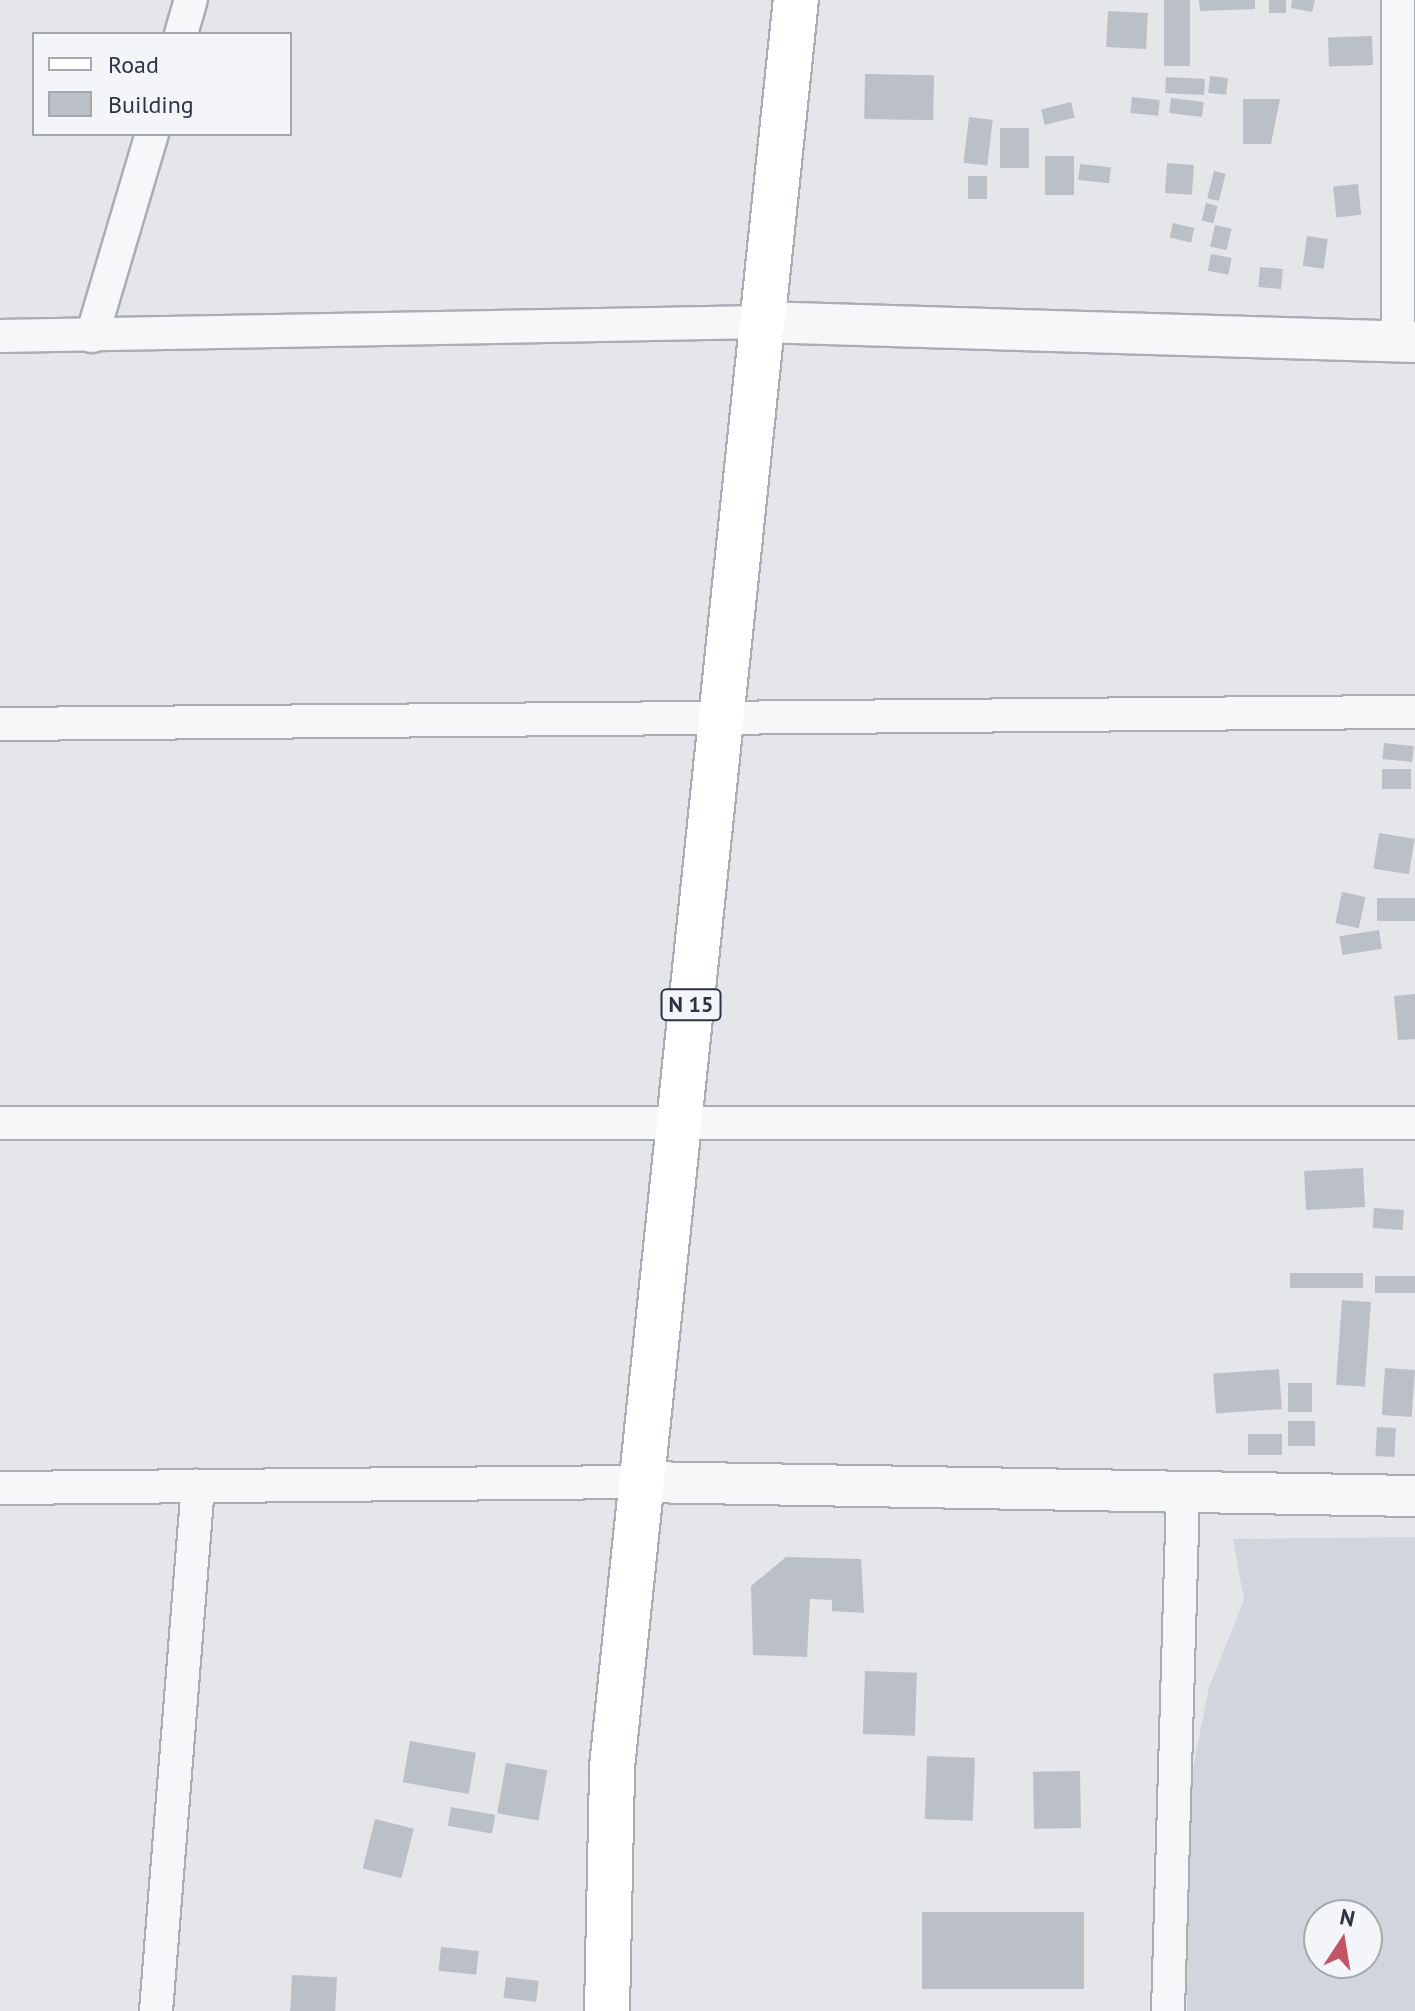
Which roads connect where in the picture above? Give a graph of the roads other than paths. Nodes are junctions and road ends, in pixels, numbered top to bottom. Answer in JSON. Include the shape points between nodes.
{"nodes":[{"id":1,"x":191,"y":0,"type":"edge"},
{"id":2,"x":796,"y":0,"type":"edge"},
{"id":3,"x":1398,"y":0,"type":"edge"},
{"id":4,"x":182,"y":32,"type":"edge"},
{"id":5,"x":151,"y":136,"type":"edge"},
{"id":6,"x":761,"y":322,"type":"junction"},
{"id":7,"x":0,"y":336,"type":"edge"},
{"id":8,"x":92,"y":336,"type":"junction"},
{"id":9,"x":1406,"y":342,"type":"edge"},
{"id":10,"x":1415,"y":712,"type":"edge"},
{"id":11,"x":722,"y":717,"type":"junction"},
{"id":12,"x":0,"y":724,"type":"edge"},
{"id":13,"x":0,"y":1123,"type":"edge"},
{"id":14,"x":1415,"y":1123,"type":"edge"},
{"id":15,"x":678,"y":1125,"type":"junction"},
{"id":16,"x":642,"y":1482,"type":"junction"},
{"id":17,"x":198,"y":1486,"type":"junction"},
{"id":18,"x":0,"y":1488,"type":"edge"},
{"id":19,"x":1183,"y":1494,"type":"junction"},
{"id":20,"x":1415,"y":1496,"type":"edge"},
{"id":21,"x":156,"y":2011,"type":"edge"},
{"id":22,"x":607,"y":2011,"type":"edge"},
{"id":23,"x":1168,"y":2011,"type":"edge"}],
"edges":[{"from":1,"to":4,"type":"street"},
{"from":2,"to":6,"type":"main road","number":"N 15"},
{"from":3,"to":9,"type":"street"},
{"from":5,"to":8,"type":"street"},
{"from":6,"to":8,"type":"street"},
{"from":6,"to":9,"type":"street"},
{"from":6,"to":11,"type":"main road","number":"N 15"},
{"from":7,"to":8,"type":"street"},
{"from":10,"to":11,"type":"street"},
{"from":11,"to":12,"type":"street"},
{"from":11,"to":15,"type":"main road","number":"N 15"},
{"from":13,"to":15,"type":"street"},
{"from":14,"to":15,"type":"street"},
{"from":15,"to":16,"type":"main road","number":"N 15"},
{"from":16,"to":17,"type":"street"},
{"from":16,"to":19,"type":"street"},
{"from":16,"to":22,"type":"main road","number":"N 15","via":[[612,1767]]},
{"from":17,"to":18,"type":"street"},
{"from":17,"to":21,"type":"street"},
{"from":19,"to":20,"type":"street"},
{"from":19,"to":23,"type":"street"}]}
